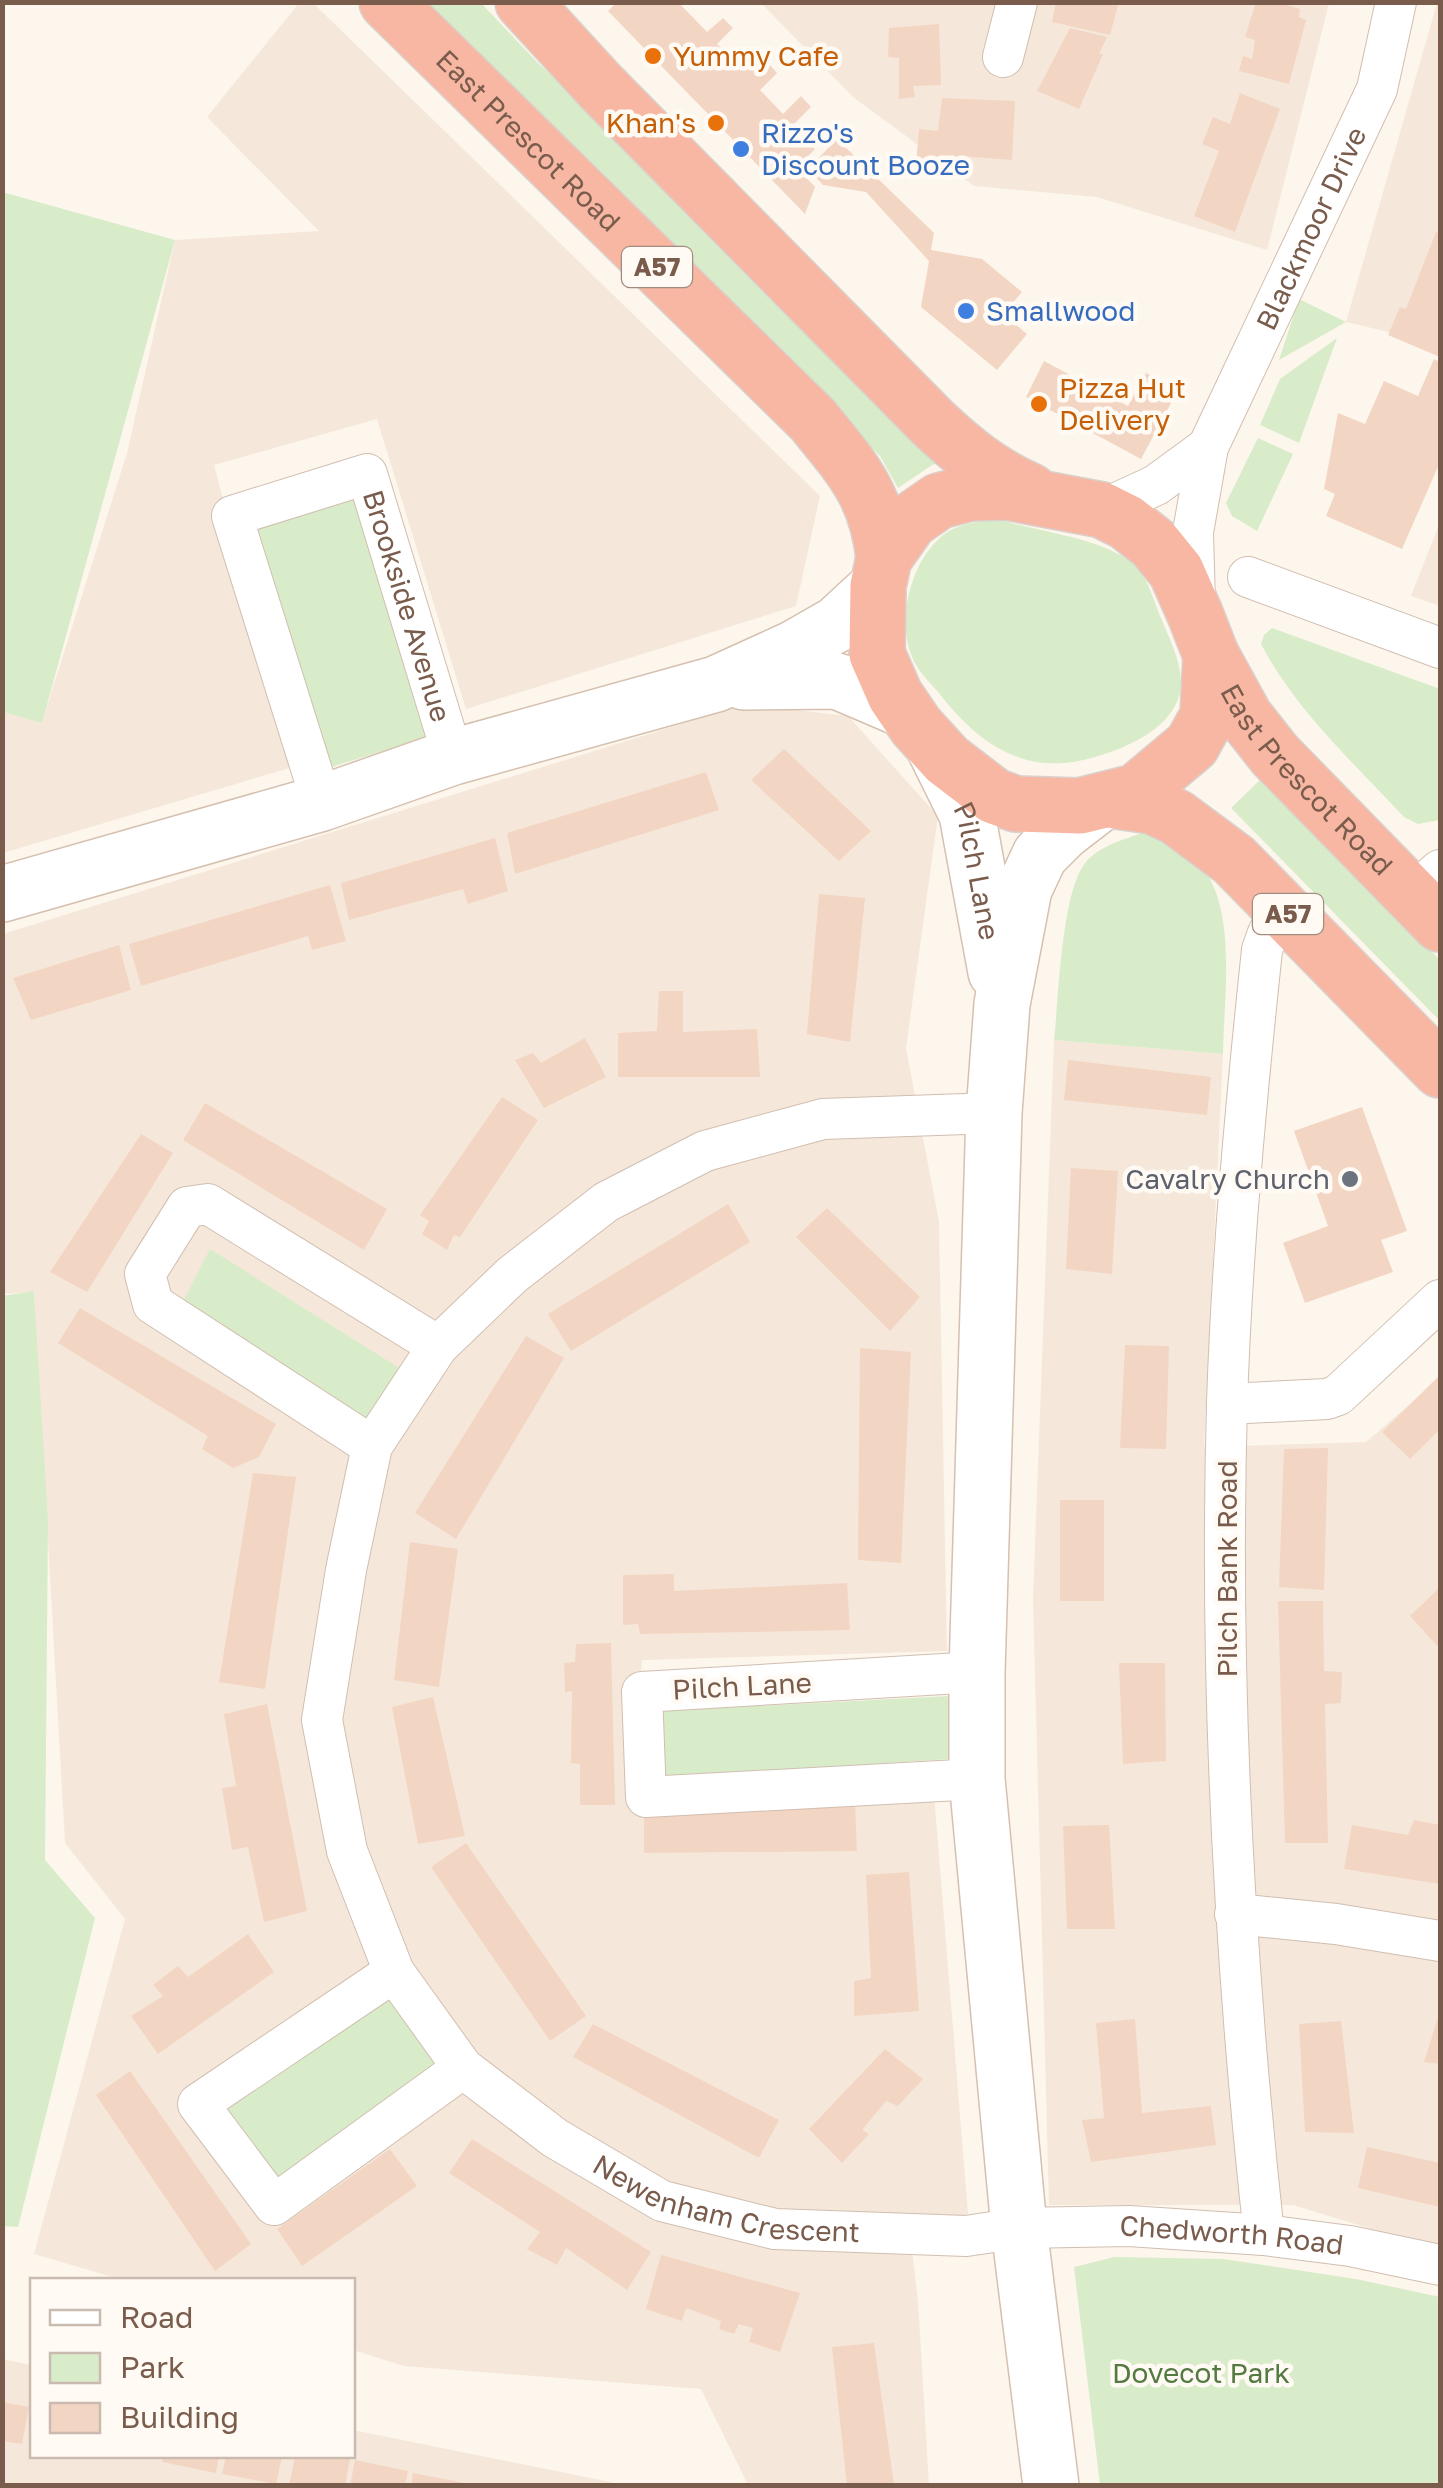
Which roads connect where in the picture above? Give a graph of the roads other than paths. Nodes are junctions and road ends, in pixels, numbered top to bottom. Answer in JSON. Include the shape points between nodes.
{"nodes":[{"id":1,"x":387,"y":2,"type":"edge"},
{"id":2,"x":523,"y":2,"type":"edge"},
{"id":3,"x":1018,"y":2,"type":"edge"},
{"id":4,"x":1396,"y":2,"type":"edge"},
{"id":5,"x":1004,"y":57,"type":"dead end"},
{"id":6,"x":1208,"y":447,"type":"junction"},
{"id":7,"x":1047,"y":499,"type":"junction"},
{"id":8,"x":1102,"y":510,"type":"junction"},
{"id":9,"x":881,"y":572,"type":"junction"},
{"id":10,"x":1248,"y":577,"type":"dead end"},
{"id":11,"x":1203,"y":634,"type":"junction"},
{"id":12,"x":1440,"y":648,"type":"edge"},
{"id":13,"x":716,"y":684,"type":"junction"},
{"id":14,"x":919,"y":727,"type":"junction"},
{"id":15,"x":453,"y":757,"type":"junction"},
{"id":16,"x":1106,"y":801,"type":"junction"},
{"id":17,"x":322,"y":803,"type":"junction"},
{"id":18,"x":2,"y":894,"type":"edge"},
{"id":19,"x":1431,"y":896,"type":"edge"},
{"id":20,"x":1287,"y":912,"type":"junction"},
{"id":21,"x":1002,"y":1004,"type":"junction"},
{"id":22,"x":1440,"y":1070,"type":"edge"},
{"id":23,"x":994,"y":1113,"type":"junction"},
{"id":24,"x":1440,"y":1300,"type":"edge"},
{"id":25,"x":438,"y":1346,"type":"junction"},
{"id":26,"x":1227,"y":1404,"type":"junction"},
{"id":27,"x":372,"y":1446,"type":"junction"},
{"id":28,"x":977,"y":1672,"type":"junction"},
{"id":29,"x":977,"y":1779,"type":"junction"},
{"id":30,"x":1235,"y":1914,"type":"junction"},
{"id":31,"x":1440,"y":1942,"type":"edge"},
{"id":32,"x":394,"y":1972,"type":"junction"},
{"id":33,"x":464,"y":2068,"type":"junction"},
{"id":34,"x":1019,"y":2228,"type":"junction"},
{"id":35,"x":1264,"y":2235,"type":"junction"},
{"id":36,"x":1440,"y":2265,"type":"edge"},
{"id":37,"x":1050,"y":2486,"type":"edge"}],
"edges":[{"from":1,"to":9,"type":"highway","name":"East Prescot Road","number":"A57","via":[[813,420],[866,490],[880,522]]},
{"from":2,"to":7,"type":"highway","number":"A57","via":[[933,423],[998,478]]},
{"from":3,"to":5,"type":"street"},
{"from":4,"to":6,"type":"street","name":"Blackmoor Drive","via":[[1377,88]]},
{"from":6,"to":8,"type":"street","name":"Blackmoor Drive","via":[[1156,485]]},
{"from":6,"to":11,"type":"street","name":"Blackmoor Drive","via":[[1193,532]]},
{"from":7,"to":8,"type":"highway","number":"A57"},
{"from":7,"to":9,"type":"highway","number":"A57","via":[[988,493],[939,500],[910,521]]},
{"from":8,"to":11,"type":"highway","number":"A57","via":[[1154,544],[1176,571]]},
{"from":9,"to":13,"type":"street","name":"Brookside Avenue","via":[[836,624]]},
{"from":9,"to":14,"type":"highway","number":"A57","via":[[877,654]]},
{"from":10,"to":12,"type":"street"},
{"from":11,"to":16,"type":"highway","number":"A57","via":[[1208,716],[1192,745],[1136,792]]},
{"from":11,"to":19,"type":"highway","name":"East Prescot Road","number":"A57","via":[[1245,717],[1274,755]]},
{"from":13,"to":14,"type":"street","name":"Brookside Avenue","via":[[837,680]]},
{"from":13,"to":15,"type":"street","name":"Brookside Avenue"},
{"from":14,"to":16,"type":"highway","number":"A57","via":[[994,796],[1016,804]]},
{"from":14,"to":21,"type":"street","name":"Pilch Lane","via":[[968,814]]},
{"from":15,"to":17,"type":"street","name":"Brookside Avenue"},
{"from":15,"to":17,"type":"street","name":"Brookside Avenue","via":[[367,474],[232,516]]},
{"from":16,"to":20,"type":"highway","number":"A57","via":[[1152,806],[1176,817],[1234,860]]},
{"from":16,"to":21,"type":"street","name":"Pilch Lane","via":[[1040,856],[1024,889]]},
{"from":17,"to":18,"type":"street","name":"Brookside Avenue"},
{"from":20,"to":22,"type":"highway","number":"A57"},
{"from":20,"to":26,"type":"street","name":"Pilch Bank Road","via":[[1262,950]]},
{"from":21,"to":23,"type":"street","name":"Pilch Lane"},
{"from":23,"to":25,"type":"street","name":"Newenham Crescent","via":[[823,1119],[704,1151],[606,1202],[512,1275]]},
{"from":23,"to":28,"type":"street","name":"Pilch Lane"},
{"from":24,"to":26,"type":"street","via":[[1338,1395]]},
{"from":25,"to":27,"type":"street","name":"Newenham Crescent"},
{"from":25,"to":27,"type":"street","via":[[208,1204],[187,1208],[146,1274],[153,1304]]},
{"from":26,"to":30,"type":"street","name":"Pilch Bank Road","via":[[1226,1718]]},
{"from":27,"to":32,"type":"street","name":"Newenham Crescent","via":[[322,1720],[348,1851]]},
{"from":28,"to":29,"type":"street","name":"Pilch Lane"},
{"from":28,"to":29,"type":"street","name":"Pilch Lane","via":[[642,1692],[646,1797]]},
{"from":29,"to":34,"type":"street","name":"Pilch Lane"},
{"from":30,"to":31,"type":"street"},
{"from":30,"to":35,"type":"street","name":"Pilch Bank Road"},
{"from":32,"to":33,"type":"street","name":"Newenham Crescent"},
{"from":32,"to":33,"type":"street","via":[[198,2104],[274,2205]]},
{"from":33,"to":34,"type":"street","name":"Newenham Crescent","via":[[555,2138],[662,2201],[775,2228],[966,2236]]},
{"from":34,"to":35,"type":"street","name":"Chedworth Road","via":[[1129,2226]]},
{"from":34,"to":37,"type":"street","name":"Pilch Lane"},
{"from":35,"to":36,"type":"street","name":"Chedworth Road"}]}
